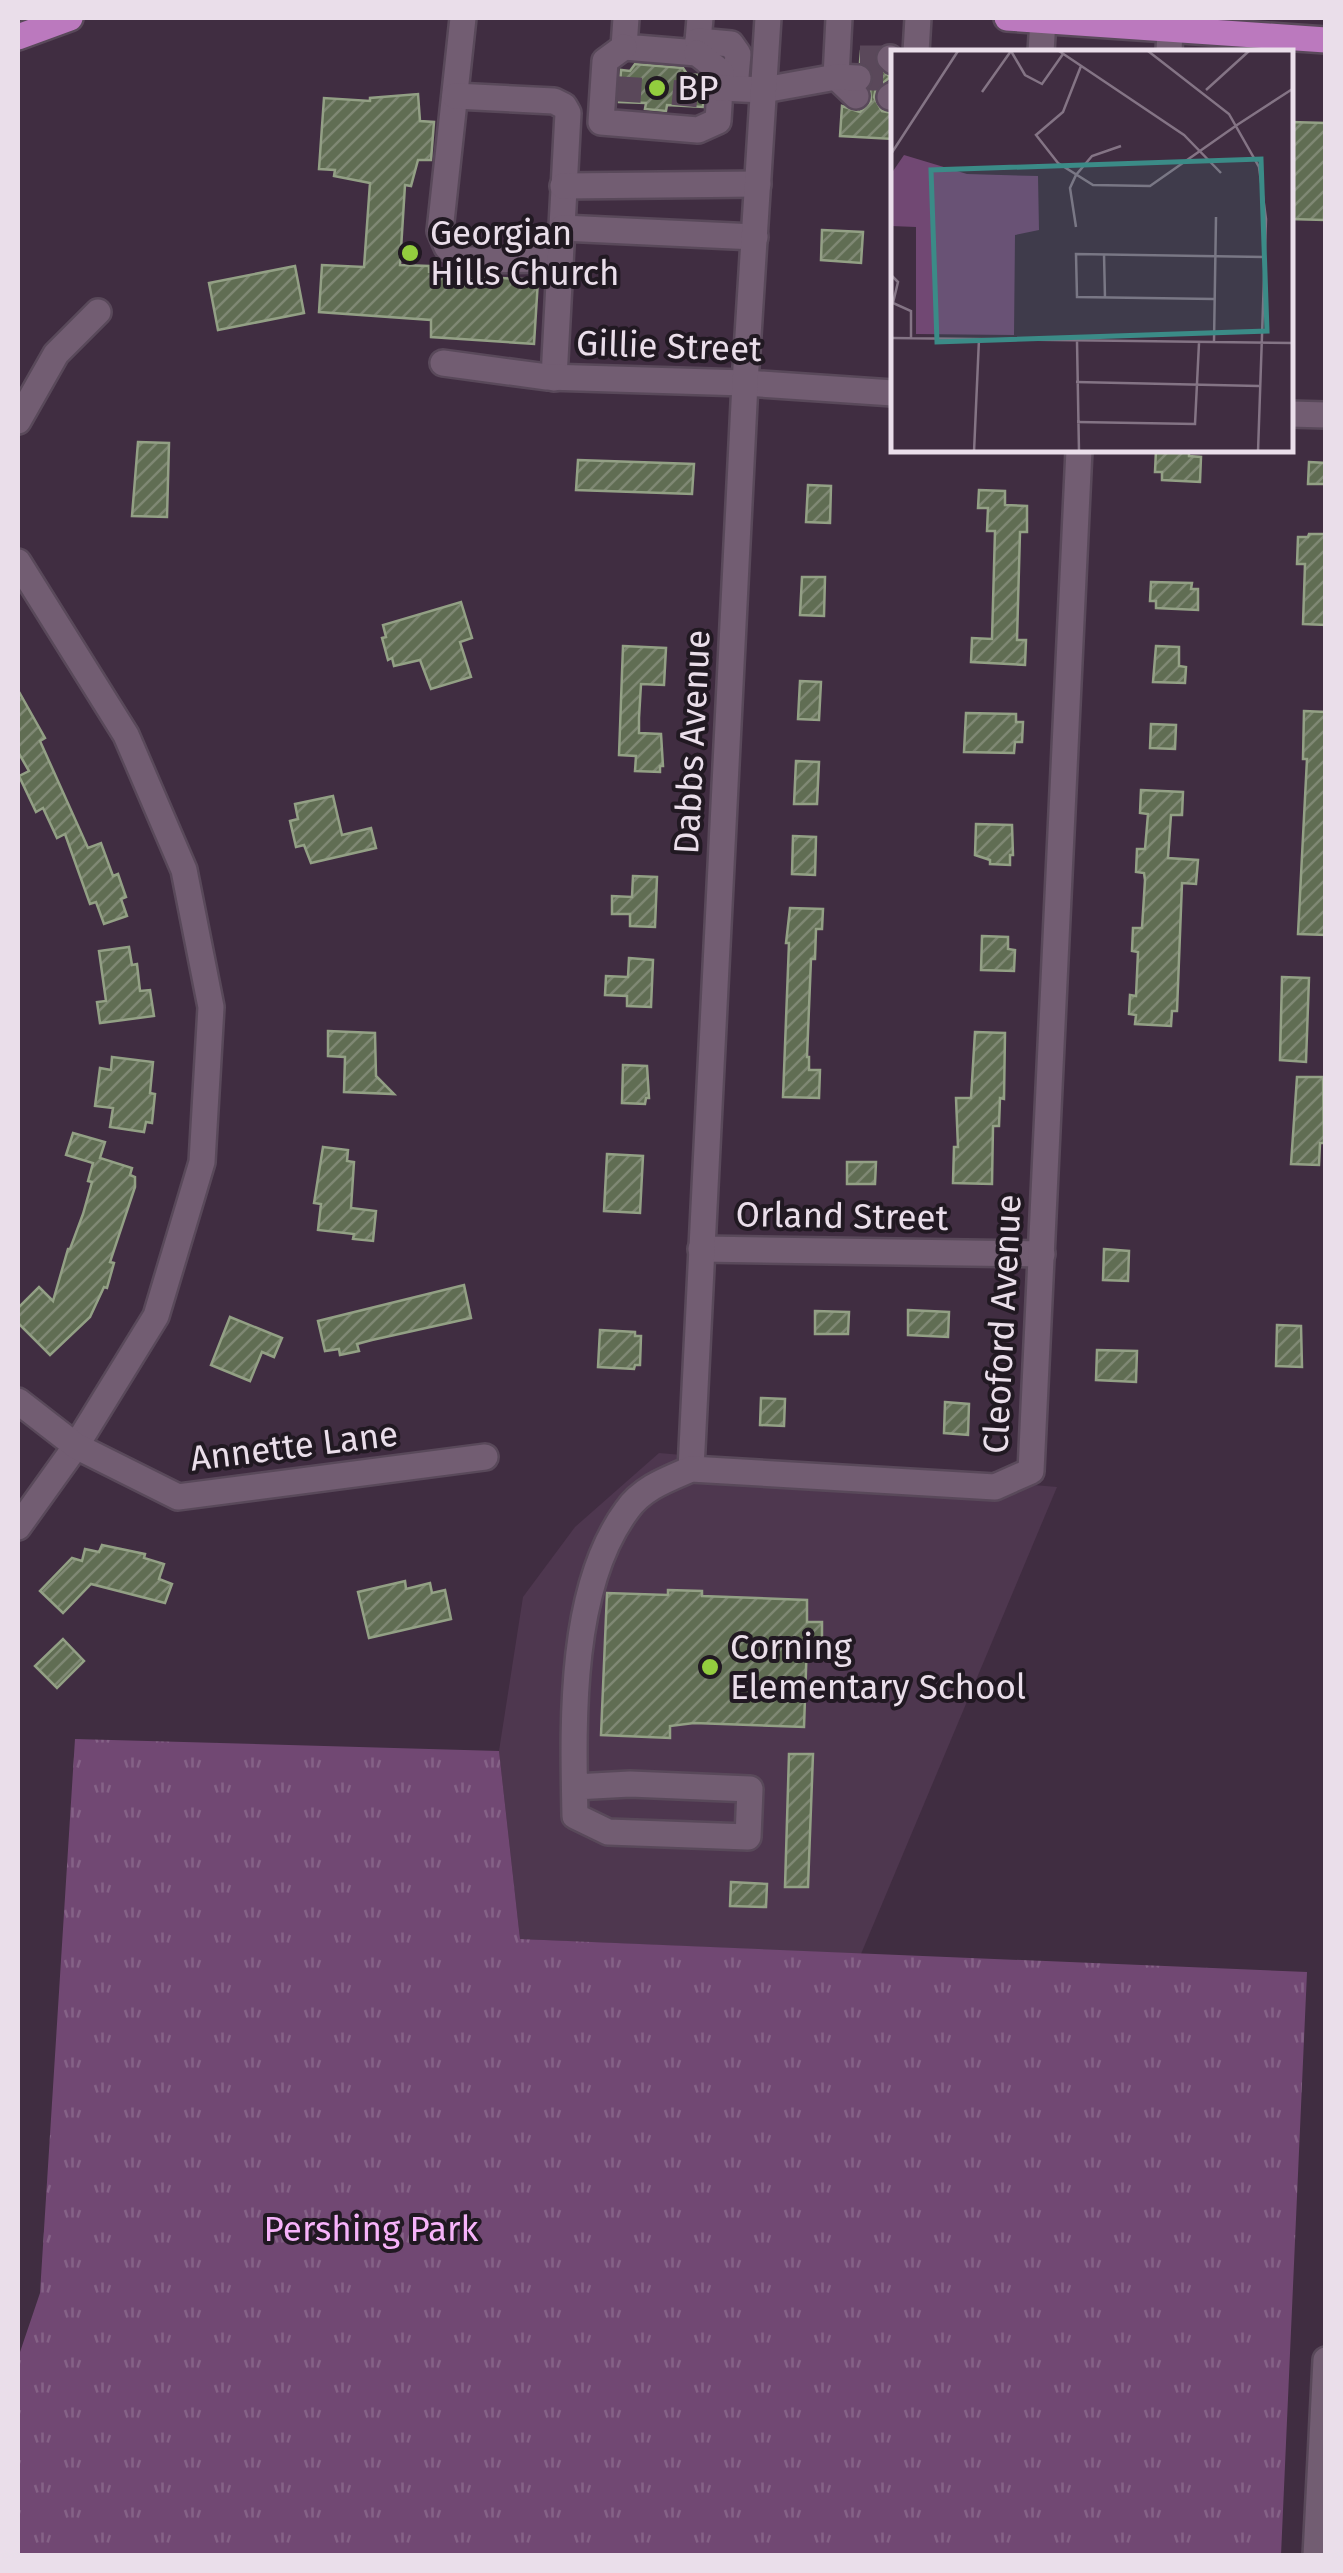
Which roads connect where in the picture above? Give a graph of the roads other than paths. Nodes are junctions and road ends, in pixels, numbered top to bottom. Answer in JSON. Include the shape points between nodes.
{"nodes":[{"id":1,"x":70,"y":18,"type":"edge"},
{"id":2,"x":464,"y":18,"type":"edge"},
{"id":3,"x":626,"y":18,"type":"edge"},
{"id":4,"x":768,"y":18,"type":"edge"},
{"id":5,"x":840,"y":18,"type":"edge"},
{"id":6,"x":918,"y":18,"type":"edge"},
{"id":7,"x":1007,"y":18,"type":"edge"},
{"id":8,"x":1053,"y":20,"type":"edge"},
{"id":9,"x":1136,"y":22,"type":"edge"},
{"id":10,"x":1178,"y":32,"type":"edge"},
{"id":11,"x":18,"y":38,"type":"edge"},
{"id":12,"x":1326,"y":40,"type":"edge"},
{"id":13,"x":694,"y":48,"type":"edge"},
{"id":14,"x":916,"y":50,"type":"edge"},
{"id":15,"x":1042,"y":50,"type":"edge"},
{"id":16,"x":628,"y":55,"type":"junction"},
{"id":17,"x":727,"y":88,"type":"junction"},
{"id":18,"x":764,"y":90,"type":"junction"},
{"id":19,"x":455,"y":96,"type":"junction"},
{"id":20,"x":758,"y":184,"type":"junction"},
{"id":21,"x":563,"y":186,"type":"junction"},
{"id":22,"x":562,"y":228,"type":"junction"},
{"id":23,"x":755,"y":237,"type":"junction"},
{"id":24,"x":560,"y":259,"type":"junction"},
{"id":25,"x":98,"y":312,"type":"dead end"},
{"id":26,"x":443,"y":363,"type":"dead end"},
{"id":27,"x":554,"y":378,"type":"junction"},
{"id":28,"x":746,"y":383,"type":"junction"},
{"id":29,"x":891,"y":392,"type":"edge"},
{"id":30,"x":1293,"y":414,"type":"edge"},
{"id":31,"x":1326,"y":415,"type":"edge"},
{"id":32,"x":18,"y":420,"type":"edge"},
{"id":33,"x":1079,"y":452,"type":"edge"},
{"id":34,"x":18,"y":562,"type":"edge"},
{"id":35,"x":701,"y":1249,"type":"junction"},
{"id":36,"x":1042,"y":1254,"type":"junction"},
{"id":37,"x":18,"y":1401,"type":"edge"},
{"id":38,"x":76,"y":1446,"type":"junction"},
{"id":39,"x":485,"y":1457,"type":"dead end"},
{"id":40,"x":691,"y":1470,"type":"junction"},
{"id":41,"x":18,"y":1527,"type":"edge"},
{"id":42,"x":575,"y":1787,"type":"junction"},
{"id":43,"x":1326,"y":2360,"type":"edge"},
{"id":44,"x":1316,"y":2556,"type":"edge"}],
"edges":[{"from":1,"to":11,"type":"main road"},
{"from":2,"to":19,"type":"street"},
{"from":3,"to":16,"type":"street"},
{"from":4,"to":18,"type":"street","name":"Dabbs Avenue"},
{"from":5,"to":18,"type":"street","via":[[853,77]]},
{"from":6,"to":14,"type":"street"},
{"from":7,"to":8,"type":"main road"},
{"from":8,"to":9,"type":"main road"},
{"from":8,"to":15,"type":"street"},
{"from":9,"to":10,"type":"main road"},
{"from":10,"to":12,"type":"main road"},
{"from":13,"to":16,"type":"street"},
{"from":13,"to":17,"type":"street","via":[[721,72]]},
{"from":16,"to":17,"type":"street","via":[[605,61],[601,122],[627,113],[684,117],[698,130],[718,121]]},
{"from":17,"to":18,"type":"street"},
{"from":18,"to":20,"type":"street","name":"Dabbs Avenue"},
{"from":19,"to":21,"type":"street","via":[[564,106]]},
{"from":19,"to":24,"type":"street","via":[[440,232],[448,247],[465,260]]},
{"from":20,"to":21,"type":"street"},
{"from":20,"to":23,"type":"street","name":"Dabbs Avenue"},
{"from":21,"to":22,"type":"street"},
{"from":22,"to":23,"type":"street"},
{"from":22,"to":24,"type":"street"},
{"from":23,"to":28,"type":"street","name":"Dabbs Avenue"},
{"from":24,"to":27,"type":"street"},
{"from":25,"to":32,"type":"street","via":[[56,354]]},
{"from":26,"to":27,"type":"street","name":"Gillie Street"},
{"from":27,"to":28,"type":"street","name":"Gillie Street"},
{"from":28,"to":29,"type":"street","name":"Gillie Street"},
{"from":28,"to":35,"type":"street","name":"Dabbs Avenue"},
{"from":30,"to":31,"type":"street"},
{"from":33,"to":36,"type":"street","name":"Cleoford Avenue"},
{"from":34,"to":38,"type":"street","via":[[126,734],[184,870],[211,1007],[202,1162],[156,1316]]},
{"from":35,"to":36,"type":"street","name":"Orland Street"},
{"from":35,"to":40,"type":"street","name":"Dabbs Avenue"},
{"from":36,"to":40,"type":"street","name":"Cleoford Avenue","via":[[1031,1470],[995,1487]]},
{"from":37,"to":38,"type":"street","name":"Annette Lane"},
{"from":38,"to":39,"type":"street","name":"Annette Lane","via":[[178,1497]]},
{"from":38,"to":41,"type":"street"},
{"from":40,"to":42,"type":"street","name":"Cleoford Avenue","via":[[656,1484],[628,1508],[595,1569],[580,1628]]},
{"from":42,"to":42,"type":"street","name":"Cleoford Avenue","via":[[575,1816],[608,1832],[748,1837],[750,1788]]},
{"from":43,"to":44,"type":"street"}]}
